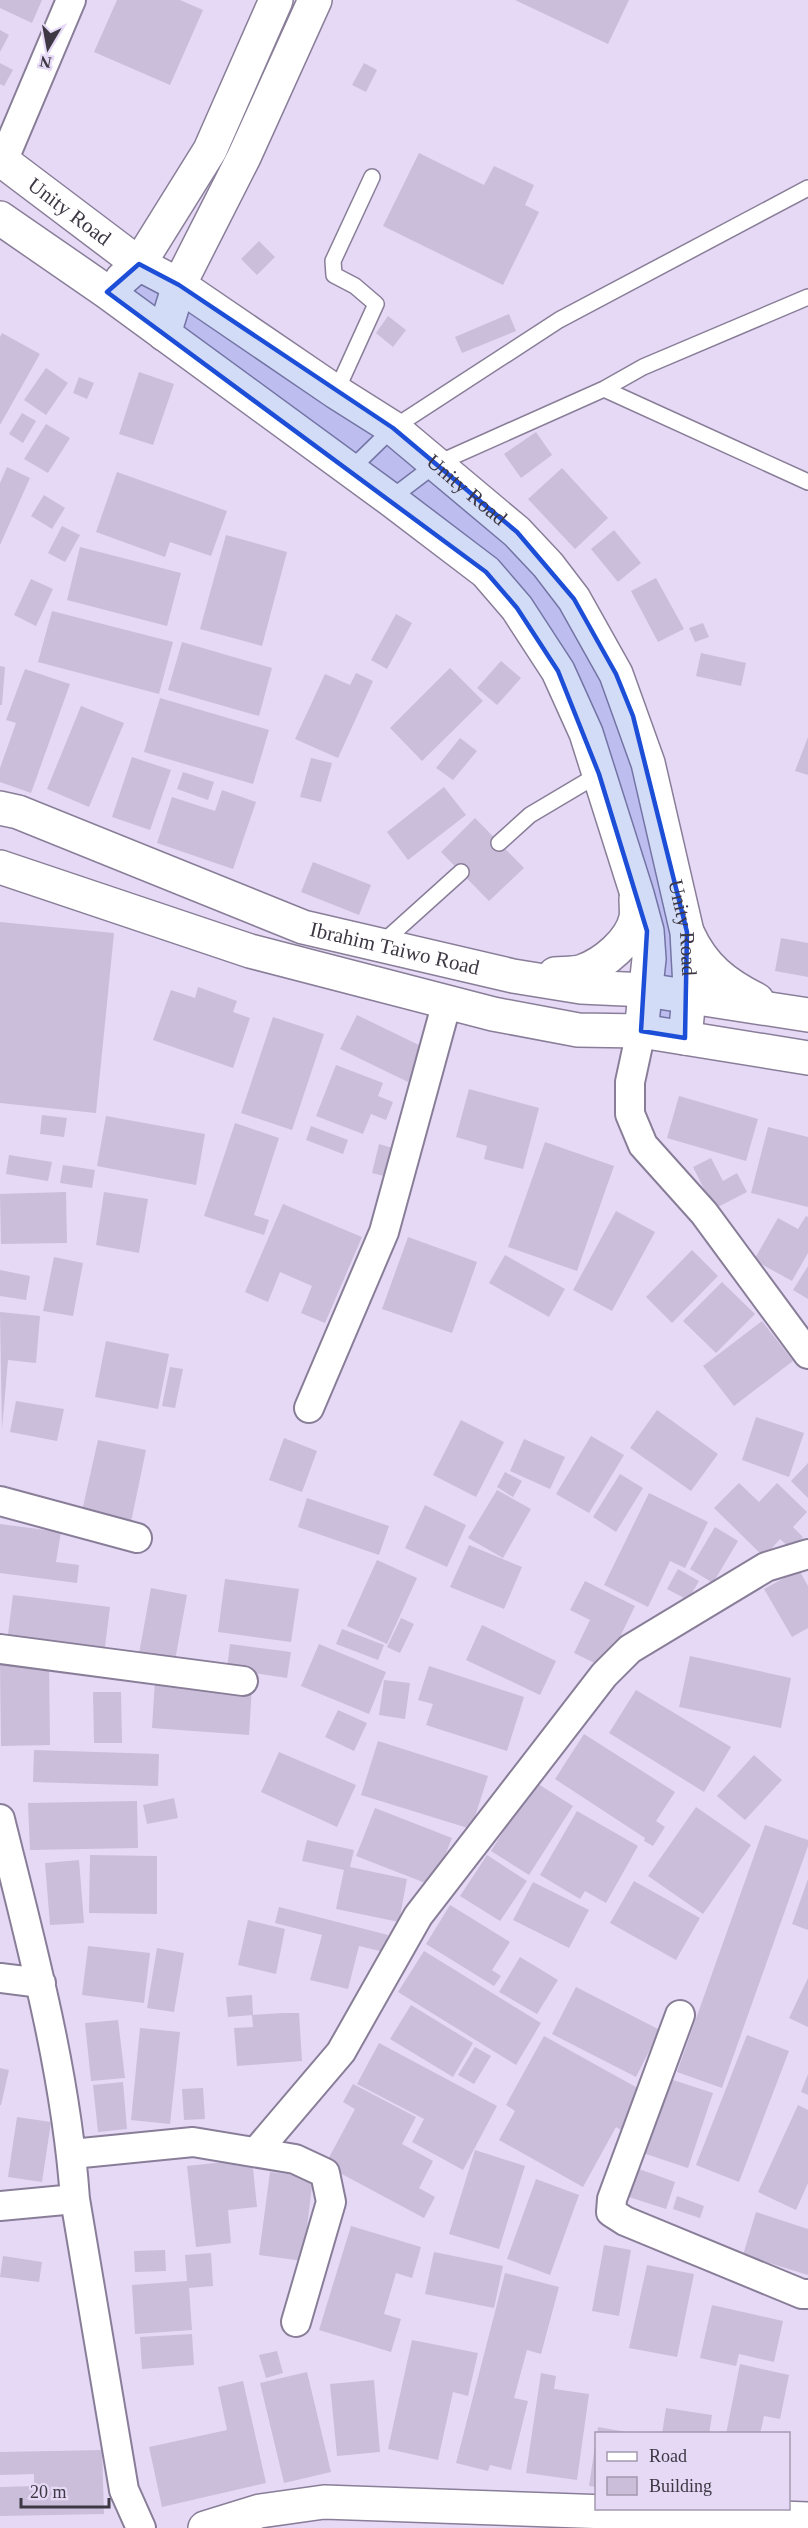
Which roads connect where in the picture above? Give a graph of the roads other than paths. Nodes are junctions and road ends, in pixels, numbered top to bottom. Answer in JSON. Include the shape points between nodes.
{"nodes":[{"id":1,"x":71,"y":0,"type":"edge"},
{"id":2,"x":276,"y":0,"type":"edge"},
{"id":3,"x":315,"y":0,"type":"edge"},
{"id":4,"x":2,"y":160,"type":"edge"},
{"id":5,"x":372,"y":177,"type":"dead end"},
{"id":6,"x":808,"y":188,"type":"edge"},
{"id":7,"x":0,"y":218,"type":"edge"},
{"id":8,"x":139,"y":264,"type":"junction"},
{"id":9,"x":179,"y":285,"type":"junction"},
{"id":10,"x":107,"y":292,"type":"junction"},
{"id":11,"x":808,"y":297,"type":"edge"},
{"id":12,"x":164,"y":334,"type":"junction"},
{"id":13,"x":604,"y":389,"type":"junction"},
{"id":14,"x":336,"y":392,"type":"junction"},
{"id":15,"x":393,"y":428,"type":"junction"},
{"id":16,"x":436,"y":464,"type":"junction"},
{"id":17,"x":349,"y":471,"type":"junction"},
{"id":18,"x":808,"y":482,"type":"edge"},
{"id":19,"x":390,"y":499,"type":"junction"},
{"id":20,"x":633,"y":716,"type":"junction"},
{"id":21,"x":586,"y":733,"type":"junction"},
{"id":22,"x":599,"y":774,"type":"junction"},
{"id":23,"x":0,"y":808,"type":"edge"},
{"id":24,"x":499,"y":843,"type":"dead end"},
{"id":25,"x":0,"y":867,"type":"edge"},
{"id":26,"x":461,"y":872,"type":"dead end"},
{"id":27,"x":637,"y":894,"type":"junction"},
{"id":28,"x":687,"y":932,"type":"junction"},
{"id":29,"x":379,"y":946,"type":"junction"},
{"id":30,"x":513,"y":976,"type":"junction"},
{"id":31,"x":646,"y":990,"type":"junction"},
{"id":32,"x":689,"y":996,"type":"junction"},
{"id":33,"x":447,"y":1002,"type":"junction"},
{"id":34,"x":793,"y":1013,"type":"edge"},
{"id":35,"x":641,"y":1032,"type":"junction"},
{"id":36,"x":685,"y":1038,"type":"junction"},
{"id":37,"x":808,"y":1058,"type":"edge"},
{"id":38,"x":808,"y":1354,"type":"edge"},
{"id":39,"x":309,"y":1408,"type":"dead end"},
{"id":40,"x":0,"y":1501,"type":"edge"},
{"id":41,"x":137,"y":1538,"type":"dead end"},
{"id":42,"x":808,"y":1554,"type":"edge"},
{"id":43,"x":0,"y":1649,"type":"edge"},
{"id":44,"x":243,"y":1682,"type":"dead end"},
{"id":45,"x":0,"y":1819,"type":"edge"},
{"id":46,"x":0,"y":1978,"type":"edge"},
{"id":47,"x":40,"y":1983,"type":"junction"},
{"id":48,"x":680,"y":2015,"type":"dead end"},
{"id":49,"x":256,"y":2152,"type":"junction"},
{"id":50,"x":72,"y":2154,"type":"junction"},
{"id":51,"x":75,"y":2199,"type":"junction"},
{"id":52,"x":0,"y":2206,"type":"edge"},
{"id":53,"x":808,"y":2294,"type":"edge"},
{"id":54,"x":296,"y":2322,"type":"dead end"},
{"id":55,"x":808,"y":2519,"type":"edge"},
{"id":56,"x":141,"y":2528,"type":"edge"},
{"id":57,"x":205,"y":2528,"type":"edge"}],
"edges":[{"from":1,"to":4,"type":"street"},
{"from":2,"to":8,"type":"main road","via":[[210,150]]},
{"from":3,"to":9,"type":"main road","via":[[244,157]]},
{"from":4,"to":8,"type":"main road","name":"Unity Road"},
{"from":5,"to":14,"type":"lane","via":[[333,261],[334,275],[376,304]]},
{"from":6,"to":15,"type":"lane","via":[[559,320]]},
{"from":7,"to":10,"type":"main road","name":"Unity Road"},
{"from":8,"to":9,"type":"main road","name":"Unity Road"},
{"from":8,"to":10,"type":"main road"},
{"from":9,"to":12,"type":"main road"},
{"from":9,"to":14,"type":"main road","name":"Unity Road"},
{"from":10,"to":12,"type":"main road","name":"Unity Road"},
{"from":11,"to":13,"type":"lane","via":[[643,367]]},
{"from":12,"to":17,"type":"main road","name":"Unity Road"},
{"from":13,"to":16,"type":"lane"},
{"from":13,"to":18,"type":"lane"},
{"from":14,"to":15,"type":"main road","name":"Unity Road"},
{"from":15,"to":16,"type":"main road","name":"Unity Road"},
{"from":15,"to":17,"type":"lane"},
{"from":16,"to":19,"type":"lane"},
{"from":16,"to":20,"type":"main road","name":"Unity Road","via":[[517,532],[548,565],[597,636]]},
{"from":17,"to":19,"type":"main road","name":"Unity Road"},
{"from":19,"to":21,"type":"main road","name":"Unity Road","via":[[486,572],[517,608],[558,671]]},
{"from":20,"to":21,"type":"main road"},
{"from":20,"to":28,"type":"main road","name":"Unity Road","via":[[648,763]]},
{"from":21,"to":22,"type":"main road","name":"Unity Road"},
{"from":22,"to":24,"type":"lane","via":[[530,815]]},
{"from":22,"to":27,"type":"main road","name":"Unity Road"},
{"from":23,"to":29,"type":"main road","name":"Ibrahim Taiwo Road","via":[[303,927]]},
{"from":25,"to":33,"type":"main road","name":"Ibrahim Taiwo Road","via":[[249,951]]},
{"from":26,"to":29,"type":"lane"},
{"from":27,"to":30,"type":"main road","via":[[636,918],[629,935],[602,962],[582,972]]},
{"from":27,"to":31,"type":"main road","name":"Unity Road","via":[[647,931]]},
{"from":28,"to":32,"type":"main road","name":"Unity Road"},
{"from":28,"to":34,"type":"main road","via":[[697,954],[732,988]]},
{"from":29,"to":30,"type":"main road","name":"Ibrahim Taiwo Road"},
{"from":30,"to":31,"type":"main road","name":"Ibrahim Taiwo Road","via":[[581,987]]},
{"from":31,"to":32,"type":"main road","name":"Ibrahim Taiwo Road"},
{"from":31,"to":35,"type":"main road","name":"Unity Road"},
{"from":32,"to":34,"type":"main road","name":"Ibrahim Taiwo Road"},
{"from":32,"to":36,"type":"main road","name":"Unity Road"},
{"from":33,"to":35,"type":"main road","name":"Ibrahim Taiwo Road","via":[[578,1030]]},
{"from":33,"to":39,"type":"street","via":[[384,1232]]},
{"from":35,"to":36,"type":"main road","name":"Ibrahim Taiwo Road"},
{"from":35,"to":38,"type":"street","via":[[630,1082],[630,1114],[643,1145],[704,1213]]},
{"from":36,"to":37,"type":"main road","name":"Ibrahim Taiwo Road"},
{"from":40,"to":41,"type":"street"},
{"from":42,"to":49,"type":"street","via":[[766,1567],[630,1648],[604,1675],[418,1916],[341,2052]]},
{"from":43,"to":44,"type":"street"},
{"from":45,"to":47,"type":"street"},
{"from":46,"to":47,"type":"street"},
{"from":47,"to":50,"type":"street"},
{"from":48,"to":53,"type":"street","via":[[610,2212]]},
{"from":49,"to":50,"type":"street","via":[[193,2142]]},
{"from":49,"to":54,"type":"street","via":[[296,2159],[325,2173],[331,2202]]},
{"from":50,"to":51,"type":"street"},
{"from":51,"to":52,"type":"street"},
{"from":51,"to":56,"type":"street","via":[[124,2490]]},
{"from":55,"to":57,"type":"main road","via":[[324,2502],[261,2511]]}]}
